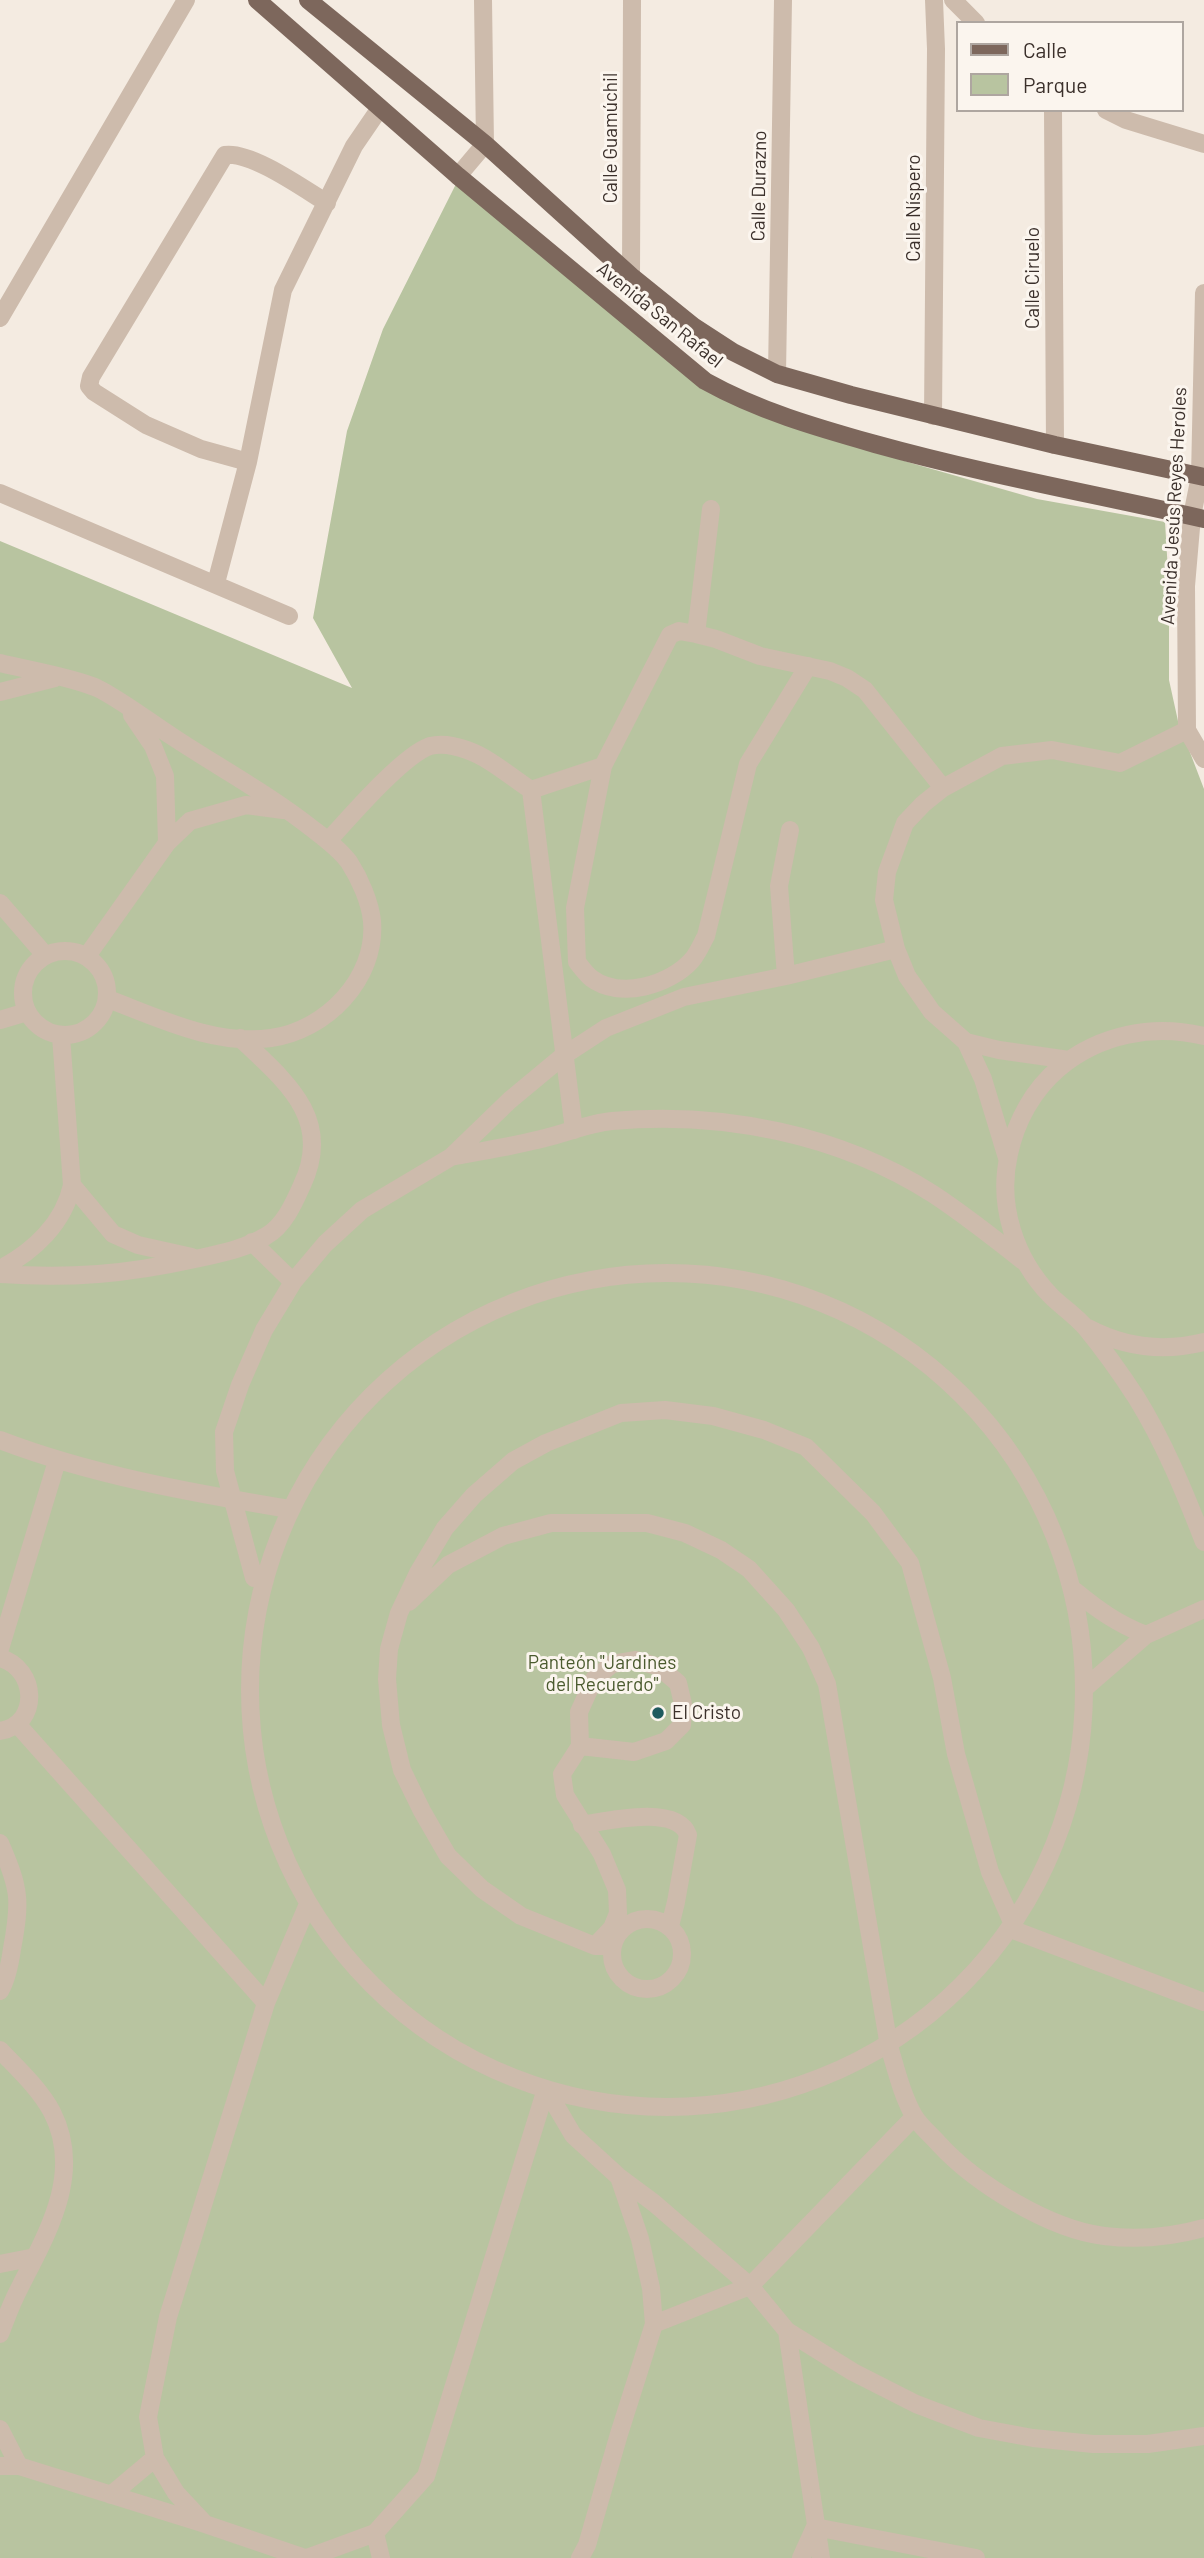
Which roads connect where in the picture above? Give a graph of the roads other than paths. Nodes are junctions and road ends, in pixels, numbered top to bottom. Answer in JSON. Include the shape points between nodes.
{"nodes":[{"id":1,"x":186,"y":0,"type":"edge"},
{"id":2,"x":257,"y":0,"type":"edge"},
{"id":3,"x":308,"y":0,"type":"edge"},
{"id":4,"x":483,"y":0,"type":"edge"},
{"id":5,"x":632,"y":0,"type":"edge"},
{"id":6,"x":783,"y":0,"type":"edge"},
{"id":7,"x":934,"y":0,"type":"edge"},
{"id":8,"x":953,"y":0,"type":"edge"},
{"id":9,"x":974,"y":21,"type":"edge"},
{"id":10,"x":380,"y":108,"type":"junction"},
{"id":11,"x":1053,"y":112,"type":"edge"},
{"id":12,"x":1111,"y":112,"type":"edge"},
{"id":13,"x":485,"y":144,"type":"junction"},
{"id":14,"x":1204,"y":145,"type":"edge"},
{"id":15,"x":458,"y":176,"type":"junction"},
{"id":16,"x":327,"y":203,"type":"junction"},
{"id":17,"x":632,"y":276,"type":"junction"},
{"id":18,"x":1204,"y":293,"type":"edge"},
{"id":19,"x":0,"y":318,"type":"edge"},
{"id":20,"x":777,"y":373,"type":"junction"},
{"id":21,"x":933,"y":416,"type":"junction"},
{"id":22,"x":1055,"y":445,"type":"junction"},
{"id":23,"x":248,"y":462,"type":"junction"},
{"id":24,"x":1202,"y":477,"type":"edge"},
{"id":25,"x":0,"y":494,"type":"edge"},
{"id":26,"x":711,"y":509,"type":"dead end"},
{"id":27,"x":1198,"y":517,"type":"edge"},
{"id":28,"x":216,"y":583,"type":"junction"},
{"id":29,"x":289,"y":616,"type":"dead end"},
{"id":30,"x":695,"y":634,"type":"junction"},
{"id":31,"x":0,"y":663,"type":"edge"},
{"id":32,"x":808,"y":666,"type":"junction"},
{"id":33,"x":58,"y":677,"type":"junction"},
{"id":34,"x":0,"y":692,"type":"edge"},
{"id":35,"x":127,"y":708,"type":"junction"},
{"id":36,"x":1187,"y":730,"type":"junction"},
{"id":37,"x":1204,"y":759,"type":"edge"},
{"id":38,"x":603,"y":766,"type":"junction"},
{"id":39,"x":943,"y":788,"type":"junction"},
{"id":40,"x":531,"y":790,"type":"junction"},
{"id":41,"x":290,"y":811,"type":"junction"},
{"id":42,"x":790,"y":830,"type":"dead end"},
{"id":43,"x":328,"y":841,"type":"junction"},
{"id":44,"x":167,"y":843,"type":"junction"},
{"id":45,"x":0,"y":902,"type":"edge"},
{"id":46,"x":895,"y":949,"type":"junction"},
{"id":47,"x":45,"y":956,"type":"junction"},
{"id":48,"x":87,"y":957,"type":"junction"},
{"id":49,"x":786,"y":976,"type":"junction"},
{"id":50,"x":108,"y":999,"type":"junction"},
{"id":51,"x":27,"y":1012,"type":"junction"},
{"id":52,"x":0,"y":1020,"type":"edge"},
{"id":53,"x":61,"y":1036,"type":"junction"},
{"id":54,"x":1204,"y":1036,"type":"edge"},
{"id":55,"x":240,"y":1038,"type":"junction"},
{"id":56,"x":966,"y":1042,"type":"junction"},
{"id":57,"x":563,"y":1056,"type":"junction"},
{"id":58,"x":1069,"y":1060,"type":"junction"},
{"id":59,"x":574,"y":1130,"type":"junction"},
{"id":60,"x":451,"y":1157,"type":"junction"},
{"id":61,"x":1007,"y":1160,"type":"junction"},
{"id":62,"x":72,"y":1185,"type":"junction"},
{"id":63,"x":252,"y":1242,"type":"junction"},
{"id":64,"x":199,"y":1258,"type":"junction"},
{"id":65,"x":1026,"y":1264,"type":"junction"},
{"id":66,"x":0,"y":1271,"type":"edge"},
{"id":67,"x":293,"y":1282,"type":"junction"},
{"id":68,"x":1085,"y":1327,"type":"junction"},
{"id":69,"x":1204,"y":1342,"type":"edge"},
{"id":70,"x":0,"y":1440,"type":"edge"},
{"id":71,"x":57,"y":1461,"type":"junction"},
{"id":72,"x":232,"y":1500,"type":"junction"},
{"id":73,"x":289,"y":1509,"type":"junction"},
{"id":74,"x":1204,"y":1542,"type":"edge"},
{"id":75,"x":254,"y":1578,"type":"junction"},
{"id":76,"x":1075,"y":1591,"type":"junction"},
{"id":77,"x":1204,"y":1609,"type":"edge"},
{"id":78,"x":398,"y":1613,"type":"junction"},
{"id":79,"x":1146,"y":1635,"type":"junction"},
{"id":80,"x":0,"y":1649,"type":"edge"},
{"id":81,"x":0,"y":1658,"type":"edge"},
{"id":82,"x":1086,"y":1686,"type":"junction"},
{"id":83,"x":8,"y":1727,"type":"edge"},
{"id":84,"x":580,"y":1746,"type":"junction"},
{"id":85,"x":582,"y":1825,"type":"junction"},
{"id":86,"x":0,"y":1843,"type":"edge"},
{"id":87,"x":308,"y":1904,"type":"junction"},
{"id":88,"x":670,"y":1926,"type":"junction"},
{"id":89,"x":1016,"y":1931,"type":"junction"},
{"id":90,"x":603,"y":1946,"type":"junction"},
{"id":91,"x":0,"y":1991,"type":"edge"},
{"id":92,"x":1204,"y":2002,"type":"edge"},
{"id":93,"x":266,"y":2003,"type":"junction"},
{"id":94,"x":889,"y":2046,"type":"junction"},
{"id":95,"x":0,"y":2050,"type":"edge"},
{"id":96,"x":546,"y":2089,"type":"junction"},
{"id":97,"x":914,"y":2117,"type":"junction"},
{"id":98,"x":619,"y":2177,"type":"junction"},
{"id":99,"x":1204,"y":2228,"type":"edge"},
{"id":100,"x":36,"y":2258,"type":"junction"},
{"id":101,"x":0,"y":2264,"type":"edge"},
{"id":102,"x":750,"y":2286,"type":"junction"},
{"id":103,"x":654,"y":2324,"type":"junction"},
{"id":104,"x":788,"y":2331,"type":"junction"},
{"id":105,"x":0,"y":2334,"type":"edge"},
{"id":106,"x":0,"y":2429,"type":"edge"},
{"id":107,"x":1204,"y":2436,"type":"edge"},
{"id":108,"x":155,"y":2458,"type":"junction"},
{"id":109,"x":0,"y":2466,"type":"edge"},
{"id":110,"x":19,"y":2466,"type":"junction"},
{"id":111,"x":111,"y":2495,"type":"junction"},
{"id":112,"x":205,"y":2524,"type":"junction"},
{"id":113,"x":815,"y":2527,"type":"junction"},
{"id":114,"x":375,"y":2533,"type":"junction"},
{"id":115,"x":306,"y":2558,"type":"edge"},
{"id":116,"x":381,"y":2558,"type":"edge"},
{"id":117,"x":580,"y":2558,"type":"edge"},
{"id":118,"x":802,"y":2558,"type":"edge"},
{"id":119,"x":821,"y":2558,"type":"edge"},
{"id":120,"x":976,"y":2558,"type":"edge"}],
"edges":[{"from":1,"to":19,"type":"street"},
{"from":2,"to":10,"type":"main road","name":"Avenida San Rafael"},
{"from":3,"to":13,"type":"main road","name":"Avenida San Rafael"},
{"from":4,"to":13,"type":"street"},
{"from":5,"to":17,"type":"street","name":"Calle Guamúchil"},
{"from":6,"to":20,"type":"street","name":"Calle Durazno"},
{"from":7,"to":21,"type":"street","name":"Calle Níspero"},
{"from":8,"to":9,"type":"street"},
{"from":10,"to":15,"type":"main road","name":"Avenida San Rafael"},
{"from":10,"to":16,"type":"street","via":[[354,146]]},
{"from":11,"to":22,"type":"street","name":"Calle Ciruelo"},
{"from":12,"to":14,"type":"street"},
{"from":13,"to":15,"type":"street"},
{"from":13,"to":17,"type":"main road","name":"Avenida San Rafael"},
{"from":15,"to":27,"type":"main road","name":"Avenida San Rafael","via":[[705,381],[737,399],[797,422],[913,455]]},
{"from":16,"to":23,"type":"street","via":[[283,290]]},
{"from":16,"to":23,"type":"street","via":[[271,168],[234,153],[225,155],[91,377],[89,386],[94,392],[146,425],[201,449]]},
{"from":17,"to":20,"type":"main road","name":"Avenida San Rafael","via":[[693,326]]},
{"from":18,"to":24,"type":"street","name":"Avenida Jesús Reyes Heroles"},
{"from":20,"to":21,"type":"main road","name":"Avenida San Rafael"},
{"from":21,"to":22,"type":"main road","name":"Avenida San Rafael"},
{"from":22,"to":24,"type":"main road","name":"Avenida San Rafael"},
{"from":23,"to":28,"type":"street"},
{"from":24,"to":27,"type":"street","name":"Avenida Jesús Reyes Heroles"},
{"from":25,"to":28,"type":"street"},
{"from":26,"to":30,"type":"street"},
{"from":27,"to":36,"type":"street","name":"Avenida Jesús Reyes Heroles","via":[[1186,586]]},
{"from":28,"to":29,"type":"street"},
{"from":30,"to":32,"type":"street"},
{"from":30,"to":38,"type":"street","via":[[679,631],[670,635]]},
{"from":31,"to":33,"type":"street"},
{"from":32,"to":38,"type":"street","via":[[748,764],[706,936],[692,960],[672,975],[635,989],[592,979],[577,962],[575,908]]},
{"from":32,"to":39,"type":"street","via":[[847,678],[865,690]]},
{"from":33,"to":34,"type":"street"},
{"from":33,"to":35,"type":"street","via":[[97,688]]},
{"from":35,"to":41,"type":"street"},
{"from":35,"to":44,"type":"street","via":[[153,746],[165,776]]},
{"from":36,"to":37,"type":"street","name":"Avenida Jesús Reyes Heroles"},
{"from":36,"to":39,"type":"street","via":[[1120,763],[1052,750],[1002,756]]},
{"from":38,"to":40,"type":"street"},
{"from":39,"to":46,"type":"street","via":[[905,823],[887,872],[884,900]]},
{"from":40,"to":43,"type":"street","via":[[469,751],[430,747],[413,755]]},
{"from":40,"to":57,"type":"street"},
{"from":41,"to":43,"type":"street"},
{"from":41,"to":44,"type":"street","via":[[246,805],[218,811],[190,821]]},
{"from":42,"to":49,"type":"street","via":[[779,886]]},
{"from":43,"to":55,"type":"street","via":[[348,861],[372,922],[362,970],[351,992],[328,1014],[297,1031],[271,1038]]},
{"from":44,"to":48,"type":"street"},
{"from":45,"to":47,"type":"street"},
{"from":46,"to":49,"type":"street"},
{"from":46,"to":56,"type":"street","via":[[932,1012]]},
{"from":47,"to":48,"type":"street","via":[[70,951]]},
{"from":47,"to":51,"type":"street","via":[[23,984]]},
{"from":48,"to":50,"type":"street","via":[[105,978]]},
{"from":49,"to":57,"type":"street","via":[[684,997],[606,1028]]},
{"from":50,"to":53,"type":"street","via":[[103,1013],[86,1031]]},
{"from":50,"to":55,"type":"street","via":[[208,1035]]},
{"from":51,"to":52,"type":"street"},
{"from":51,"to":53,"type":"street","via":[[44,1030]]},
{"from":53,"to":62,"type":"street"},
{"from":54,"to":58,"type":"street","via":[[1169,1030],[1129,1033]]},
{"from":55,"to":63,"type":"street","via":[[281,1077],[307,1112],[313,1144],[307,1176],[291,1210],[267,1236]]},
{"from":56,"to":58,"type":"street"},
{"from":56,"to":61,"type":"street","via":[[983,1079]]},
{"from":57,"to":59,"type":"street"},
{"from":57,"to":60,"type":"street"},
{"from":58,"to":61,"type":"street","via":[[1027,1107]]},
{"from":59,"to":60,"type":"street"},
{"from":59,"to":65,"type":"street","via":[[610,1121],[675,1119],[737,1123],[788,1133],[841,1149],[931,1193]]},
{"from":60,"to":67,"type":"street","via":[[362,1210]]},
{"from":61,"to":65,"type":"street","via":[[1008,1213]]},
{"from":62,"to":64,"type":"street","via":[[113,1234],[138,1245]]},
{"from":62,"to":66,"type":"street","via":[[68,1202],[45,1236]]},
{"from":63,"to":64,"type":"street"},
{"from":63,"to":67,"type":"street"},
{"from":64,"to":66,"type":"street","via":[[114,1274],[51,1277]]},
{"from":65,"to":68,"type":"street","via":[[1051,1296]]},
{"from":67,"to":72,"type":"street","via":[[264,1330],[224,1432],[225,1471]]},
{"from":68,"to":69,"type":"street","via":[[1139,1346],[1169,1348]]},
{"from":68,"to":74,"type":"street","via":[[1137,1398]]},
{"from":70,"to":71,"type":"street"},
{"from":71,"to":72,"type":"street"},
{"from":71,"to":80,"type":"street"},
{"from":72,"to":73,"type":"street"},
{"from":72,"to":75,"type":"street"},
{"from":73,"to":75,"type":"street"},
{"from":73,"to":76,"type":"street","via":[[361,1407],[398,1367],[438,1341],[531,1300],[592,1282],[656,1274],[716,1275],[771,1284],[818,1299],[854,1316],[928,1368],[995,1435],[1027,1483]]},
{"from":75,"to":87,"type":"street","via":[[248,1714],[256,1764],[272,1832]]},
{"from":76,"to":79,"type":"street","via":[[1120,1625]]},
{"from":76,"to":82,"type":"street"},
{"from":77,"to":79,"type":"street"},
{"from":78,"to":89,"type":"street","via":[[445,1528],[474,1495],[513,1461],[582,1427],[621,1413],[665,1410],[713,1416],[806,1447],[873,1513],[910,1563],[942,1678],[956,1754],[990,1872]]},
{"from":78,"to":90,"type":"street","via":[[387,1679],[391,1725],[402,1770],[448,1856],[482,1889],[521,1916]]},
{"from":78,"to":94,"type":"street","via":[[448,1565],[503,1536],[551,1522],[647,1523],[685,1533],[749,1569],[805,1639],[827,1684]]},
{"from":79,"to":82,"type":"street"},
{"from":81,"to":83,"type":"street","via":[[19,1667],[28,1681],[30,1703]]},
{"from":82,"to":89,"type":"street","via":[[1082,1733],[1063,1820]]},
{"from":83,"to":93,"type":"street"},
{"from":84,"to":84,"type":"street","via":[[579,1712],[594,1679],[612,1664],[636,1660],[659,1667],[678,1683],[682,1725],[666,1741],[635,1752]]},
{"from":84,"to":85,"type":"street","via":[[562,1774],[565,1795]]},
{"from":85,"to":88,"type":"street","via":[[626,1817],[668,1819],[685,1827],[688,1835]]},
{"from":85,"to":90,"type":"street","via":[[602,1854],[617,1890],[618,1913]]},
{"from":86,"to":91,"type":"street","via":[[16,1884],[19,1909],[10,1964]]},
{"from":87,"to":93,"type":"street"},
{"from":87,"to":96,"type":"street","via":[[337,1942],[426,2026],[470,2057]]},
{"from":88,"to":90,"type":"street","via":[[647,1918],[624,1926]]},
{"from":88,"to":90,"type":"street","via":[[680,1941],[682,1960],[674,1977],[659,1987],[640,1989],[623,1981]]},
{"from":89,"to":92,"type":"street"},
{"from":89,"to":94,"type":"street","via":[[976,1979]]},
{"from":93,"to":108,"type":"street","via":[[168,2317],[148,2417]]},
{"from":94,"to":96,"type":"street","via":[[809,2082],[759,2095],[700,2102],[651,2101]]},
{"from":94,"to":97,"type":"street"},
{"from":95,"to":100,"type":"street","via":[[52,2112],[61,2141],[64,2172],[58,2205]]},
{"from":96,"to":98,"type":"street","via":[[573,2135]]},
{"from":96,"to":114,"type":"street","via":[[426,2476]]},
{"from":97,"to":99,"type":"street","via":[[956,2163],[998,2194],[1065,2226],[1102,2236],[1142,2238]]},
{"from":97,"to":102,"type":"street"},
{"from":98,"to":102,"type":"street"},
{"from":98,"to":103,"type":"street","via":[[640,2239]]},
{"from":100,"to":101,"type":"street"},
{"from":100,"to":105,"type":"street"},
{"from":102,"to":103,"type":"street"},
{"from":102,"to":104,"type":"street"},
{"from":103,"to":117,"type":"street"},
{"from":104,"to":107,"type":"street","via":[[905,2399],[979,2428],[1093,2445]]},
{"from":104,"to":113,"type":"street"},
{"from":106,"to":110,"type":"street"},
{"from":108,"to":111,"type":"street"},
{"from":108,"to":112,"type":"street","via":[[176,2493]]},
{"from":109,"to":110,"type":"street"},
{"from":110,"to":111,"type":"street"},
{"from":111,"to":112,"type":"street"},
{"from":112,"to":115,"type":"street"},
{"from":113,"to":118,"type":"street"},
{"from":113,"to":119,"type":"street"},
{"from":113,"to":120,"type":"street"},
{"from":114,"to":115,"type":"street"},
{"from":114,"to":116,"type":"street"}]}
